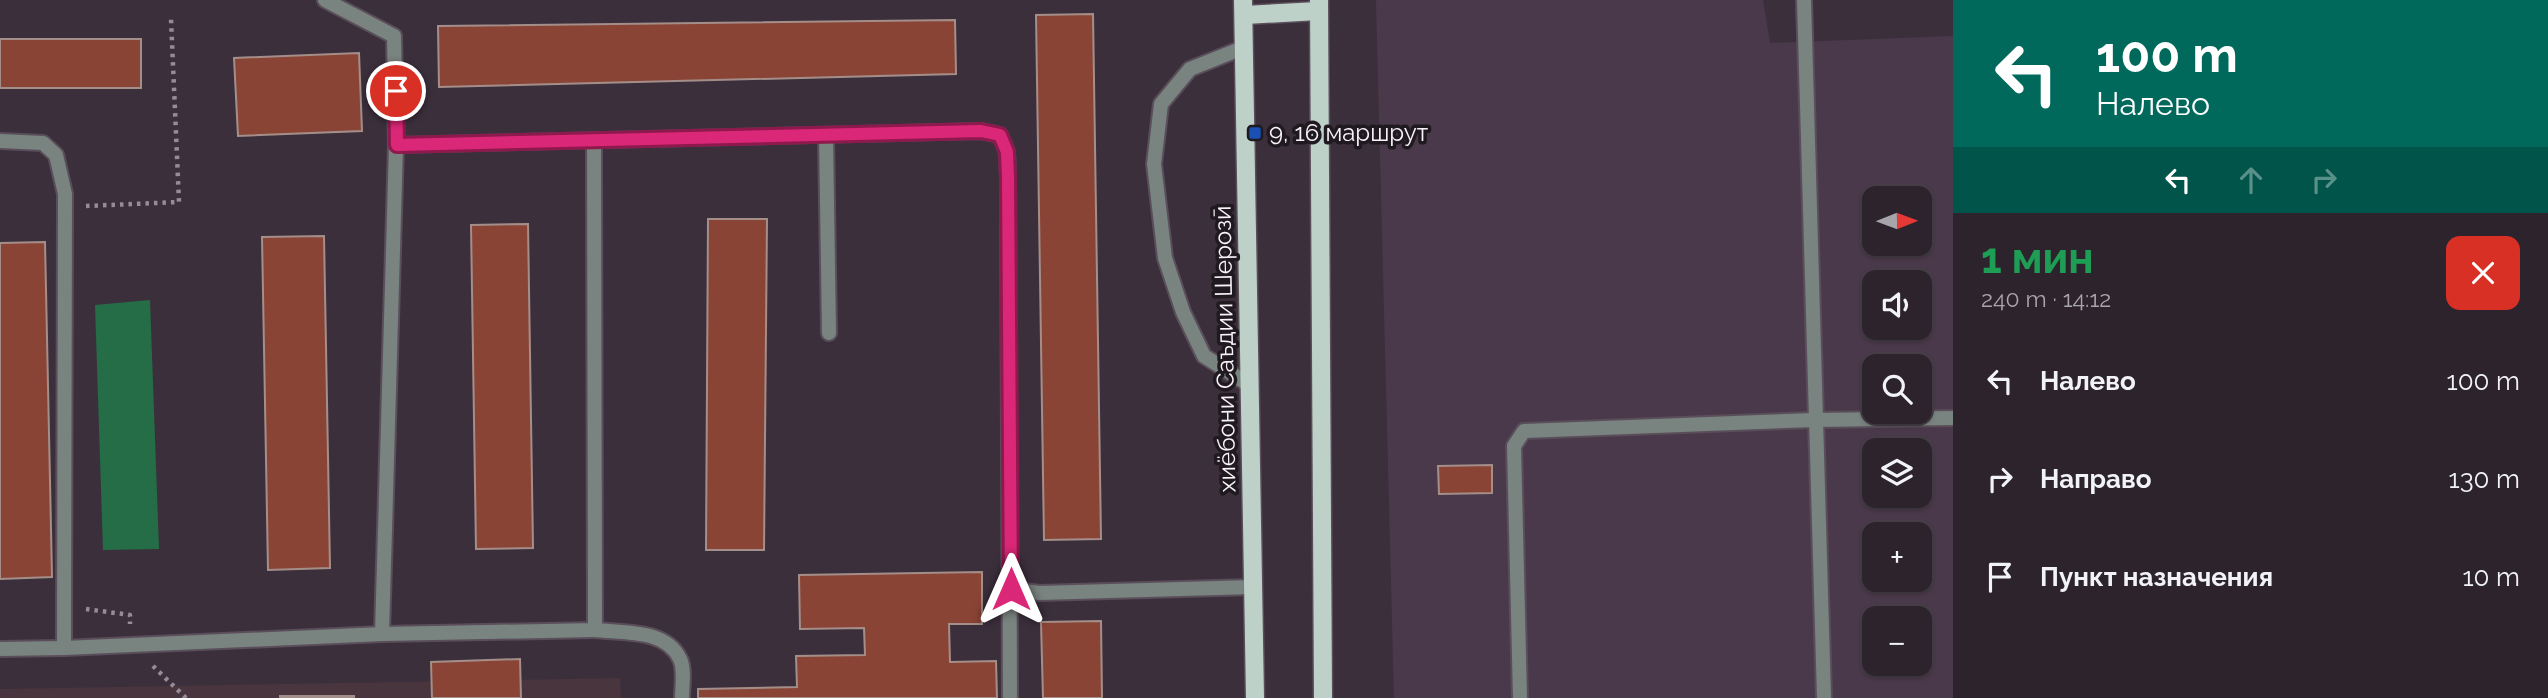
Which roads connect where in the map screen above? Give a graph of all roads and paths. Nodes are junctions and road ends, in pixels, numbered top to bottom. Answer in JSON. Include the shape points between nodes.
{"nodes":[{"id":1,"x":325,"y":0,"type":"edge"},
{"id":2,"x":1804,"y":0,"type":"edge"},
{"id":3,"x":1319,"y":6,"type":"edge"},
{"id":4,"x":1244,"y":8,"type":"edge"},
{"id":5,"x":171,"y":19,"type":"dead end"},
{"id":6,"x":1245,"y":47,"type":"junction"},
{"id":7,"x":826,"y":135,"type":"junction"},
{"id":8,"x":0,"y":141,"type":"edge"},
{"id":9,"x":594,"y":141,"type":"junction"},
{"id":10,"x":397,"y":145,"type":"junction"},
{"id":11,"x":75,"y":206,"type":"dead end"},
{"id":12,"x":829,"y":333,"type":"dead end"},
{"id":13,"x":1251,"y":386,"type":"junction"},
{"id":14,"x":1953,"y":418,"type":"edge"},
{"id":15,"x":1814,"y":421,"type":"junction"},
{"id":16,"x":1253,"y":587,"type":"junction"},
{"id":17,"x":1011,"y":589,"type":"junction"},
{"id":18,"x":83,"y":609,"type":"dead end"},
{"id":19,"x":595,"y":630,"type":"junction"},
{"id":20,"x":382,"y":634,"type":"junction"},
{"id":21,"x":131,"y":644,"type":"junction"},
{"id":22,"x":64,"y":648,"type":"junction"},
{"id":23,"x":0,"y":649,"type":"edge"},
{"id":24,"x":186,"y":698,"type":"edge"},
{"id":25,"x":682,"y":698,"type":"edge"},
{"id":26,"x":1010,"y":698,"type":"edge"},
{"id":27,"x":1255,"y":698,"type":"edge"},
{"id":28,"x":1324,"y":698,"type":"edge"},
{"id":29,"x":1520,"y":698,"type":"edge"},
{"id":30,"x":1824,"y":698,"type":"edge"}],
"edges":[{"from":1,"to":10,"type":"lane","via":[[394,36]]},
{"from":2,"to":15,"type":"lane"},
{"from":3,"to":4,"type":"main road"},
{"from":3,"to":28,"type":"main road"},
{"from":4,"to":6,"type":"main road","name":"хиёбони Саъдии Шерозӣ"},
{"from":5,"to":11,"type":"path","via":[[179,202]]},
{"from":6,"to":13,"type":"main road","name":"хиёбони Саъдии Шерозӣ"},
{"from":6,"to":13,"type":"lane","via":[[1190,69],[1161,104],[1154,164],[1165,258],[1183,312],[1204,356]]},
{"from":7,"to":9,"type":"lane"},
{"from":7,"to":12,"type":"lane"},
{"from":7,"to":17,"type":"lane","via":[[981,131],[1000,135],[1007,152]]},
{"from":8,"to":22,"type":"lane","via":[[43,143],[55,155],[65,194]]},
{"from":9,"to":10,"type":"lane"},
{"from":9,"to":19,"type":"lane"},
{"from":10,"to":20,"type":"lane"},
{"from":13,"to":16,"type":"main road","name":"хиёбони Саъдии Шерозӣ"},
{"from":14,"to":15,"type":"lane"},
{"from":15,"to":29,"type":"lane","via":[[1524,431],[1514,446]]},
{"from":15,"to":30,"type":"lane"},
{"from":16,"to":17,"type":"lane","via":[[1040,593]]},
{"from":16,"to":27,"type":"main road","name":"хиёбони Саъдии Шерозӣ"},
{"from":17,"to":26,"type":"lane"},
{"from":18,"to":21,"type":"path","via":[[130,615]]},
{"from":19,"to":20,"type":"lane"},
{"from":19,"to":25,"type":"lane","via":[[648,635],[668,643],[681,661]]},
{"from":20,"to":21,"type":"lane"},
{"from":21,"to":22,"type":"lane"},
{"from":21,"to":24,"type":"path"},
{"from":22,"to":23,"type":"lane"}]}
